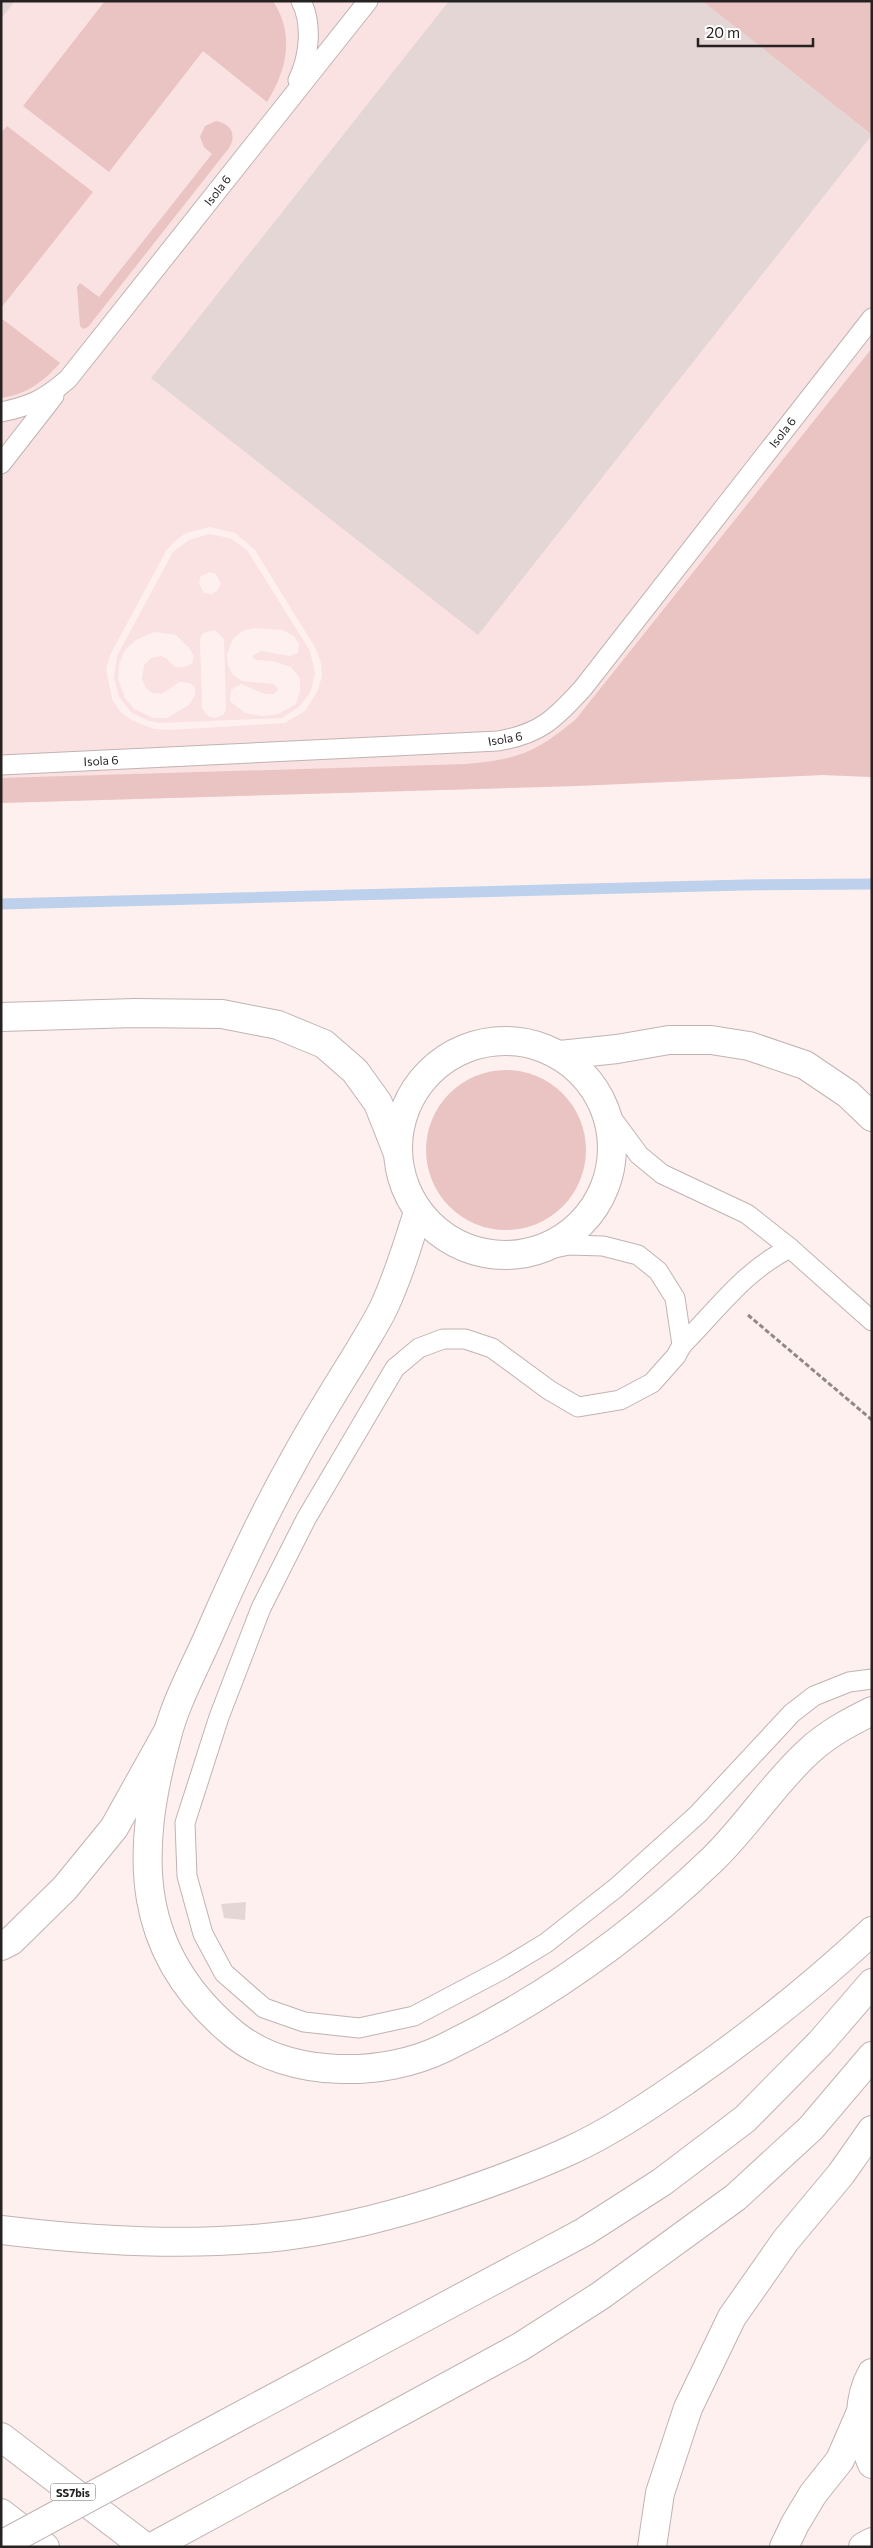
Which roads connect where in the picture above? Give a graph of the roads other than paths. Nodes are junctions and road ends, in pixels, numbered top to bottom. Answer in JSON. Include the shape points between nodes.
{"nodes":[{"id":1,"x":301,"y":1,"type":"edge"},
{"id":2,"x":368,"y":1,"type":"edge"},
{"id":3,"x":287,"y":102,"type":"junction"},
{"id":4,"x":872,"y":318,"type":"edge"},
{"id":5,"x":68,"y":379,"type":"junction"},
{"id":6,"x":1,"y":412,"type":"edge"},
{"id":7,"x":1,"y":464,"type":"edge"},
{"id":8,"x":1,"y":765,"type":"edge"},
{"id":9,"x":1,"y":1017,"type":"edge"},
{"id":10,"x":560,"y":1055,"type":"junction"},
{"id":11,"x":608,"y":1113,"type":"junction"},
{"id":12,"x":872,"y":1117,"type":"edge"},
{"id":13,"x":397,"y":1151,"type":"junction"},
{"id":14,"x":418,"y":1212,"type":"junction"},
{"id":15,"x":790,"y":1248,"type":"junction"},
{"id":16,"x":535,"y":1252,"type":"junction"},
{"id":17,"x":872,"y":1321,"type":"edge"},
{"id":18,"x":682,"y":1344,"type":"junction"},
{"id":19,"x":872,"y":1679,"type":"edge"},
{"id":20,"x":872,"y":1711,"type":"edge"},
{"id":21,"x":167,"y":1733,"type":"junction"},
{"id":22,"x":872,"y":1932,"type":"edge"},
{"id":23,"x":1,"y":1946,"type":"edge"},
{"id":24,"x":872,"y":1983,"type":"edge"},
{"id":25,"x":872,"y":2056,"type":"edge"},
{"id":26,"x":872,"y":2130,"type":"edge"},
{"id":27,"x":1,"y":2230,"type":"edge"},
{"id":28,"x":872,"y":2373,"type":"edge"},
{"id":29,"x":860,"y":2414,"type":"junction"},
{"id":30,"x":1,"y":2437,"type":"edge"},
{"id":31,"x":872,"y":2464,"type":"edge"},
{"id":32,"x":1,"y":2513,"type":"edge"},
{"id":33,"x":872,"y":2542,"type":"edge"},
{"id":34,"x":1,"y":2545,"type":"edge"},
{"id":35,"x":46,"y":2547,"type":"edge"},
{"id":36,"x":145,"y":2547,"type":"edge"},
{"id":37,"x":152,"y":2547,"type":"edge"},
{"id":38,"x":652,"y":2547,"type":"edge"},
{"id":39,"x":784,"y":2547,"type":"edge"},
{"id":40,"x":863,"y":2547,"type":"edge"}],
"edges":[{"from":1,"to":3,"type":"lane","via":[[308,30],[307,54]]},
{"from":2,"to":3,"type":"lane","name":"Isola 6"},
{"from":3,"to":5,"type":"lane","name":"Isola 6"},
{"from":4,"to":8,"type":"lane","name":"Isola 6","via":[[583,688],[545,725],[522,738]]},
{"from":5,"to":6,"type":"lane","name":"Isola 6","via":[[44,399]]},
{"from":5,"to":7,"type":"lane","name":"Isola 6"},
{"from":9,"to":13,"type":"main road","via":[[222,1014],[278,1025],[324,1044],[355,1071],[378,1103]]},
{"from":10,"to":11,"type":"main road","via":[[580,1070],[597,1090]]},
{"from":10,"to":12,"type":"main road","via":[[669,1040],[711,1040],[749,1046],[805,1065],[848,1094]]},
{"from":10,"to":13,"type":"main road","via":[[529,1043],[496,1040],[464,1048],[436,1064],[414,1088],[401,1118]]},
{"from":11,"to":15,"type":"lane","via":[[639,1155],[662,1174],[747,1214]]},
{"from":11,"to":16,"type":"main road","via":[[614,1147],[608,1182],[592,1213],[567,1237]]},
{"from":13,"to":14,"type":"main road","via":[[403,1183]]},
{"from":14,"to":16,"type":"main road","via":[[441,1235],[470,1250],[502,1256]]},
{"from":14,"to":21,"type":"main road","via":[[403,1262],[383,1309],[294,1460],[243,1556]]},
{"from":15,"to":17,"type":"lane"},
{"from":15,"to":18,"type":"lane","via":[[768,1259]]},
{"from":16,"to":18,"type":"lane","via":[[569,1245],[603,1246],[638,1255],[658,1271],[675,1298]]},
{"from":18,"to":19,"type":"lane","via":[[652,1384],[620,1400],[578,1407],[492,1348],[464,1339],[443,1339],[419,1348],[395,1368],[306,1519],[261,1608],[219,1717],[185,1823],[187,1876],[203,1934],[224,1973],[264,2008],[304,2022],[359,2028],[414,2016],[546,1943],[618,1887],[698,1814],[792,1714],[814,1696],[849,1682]]},
{"from":20,"to":21,"type":"main road","via":[[838,1728],[806,1753],[715,1856],[657,1909],[560,1982],[439,2050],[390,2064],[336,2070],[285,2061],[238,2037],[201,2003],[174,1967],[156,1927],[148,1885],[147,1830]]},
{"from":21,"to":23,"type":"main road","via":[[114,1828],[65,1888],[11,1941]]},
{"from":22,"to":27,"type":"main road","via":[[781,2010],[646,2108],[571,2150],[489,2184],[385,2217],[284,2236],[182,2242],[80,2240]]},
{"from":24,"to":34,"type":"main road","bridge":true,"via":[[821,2042],[745,2120],[662,2182],[584,2232]]},
{"from":25,"to":37,"type":"main road","via":[[811,2128],[736,2197],[600,2296],[520,2347]]},
{"from":26,"to":38,"type":"main road","via":[[841,2174],[786,2240],[732,2317],[688,2408],[660,2493]]},
{"from":28,"to":29,"type":"main road"},
{"from":29,"to":31,"type":"main road","via":[[864,2447]]},
{"from":29,"to":39,"type":"main road","via":[[840,2460],[813,2494]]},
{"from":30,"to":36,"type":"main road","number":"SS7bis"},
{"from":32,"to":35,"type":"main road"},
{"from":33,"to":40,"type":"main road"}]}
